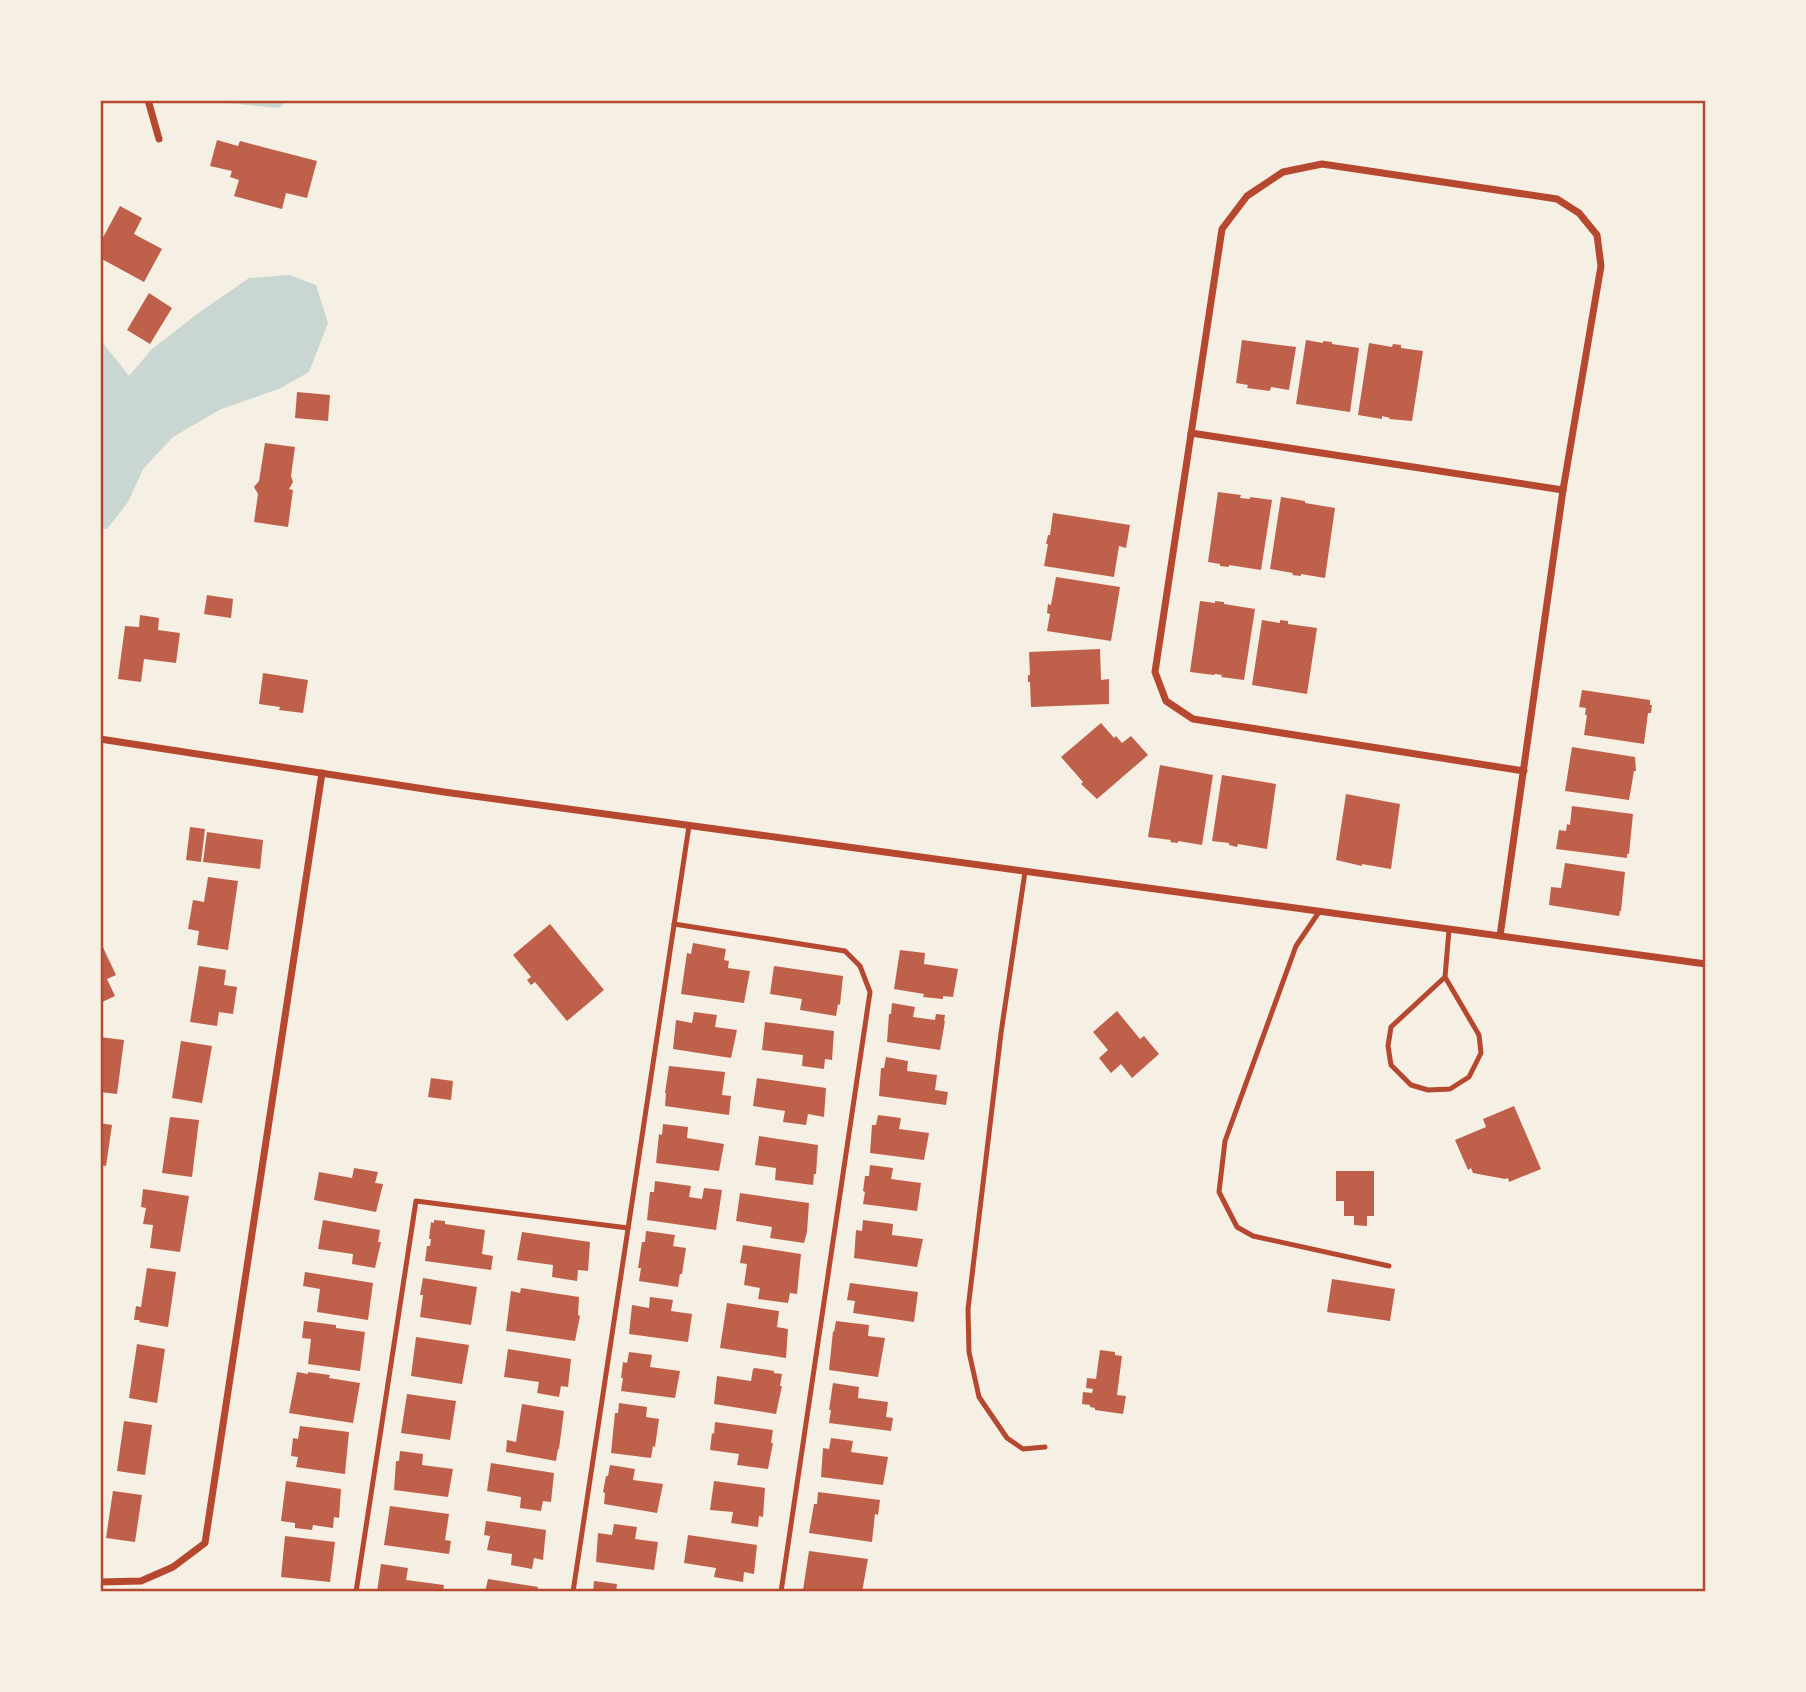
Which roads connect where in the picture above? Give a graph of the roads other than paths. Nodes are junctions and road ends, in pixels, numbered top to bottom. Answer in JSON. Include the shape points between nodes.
{"nodes":[{"id":1,"x":148,"y":100,"type":"edge"},
{"id":2,"x":159,"y":139,"type":"dead end"},
{"id":3,"x":1191,"y":433,"type":"junction"},
{"id":4,"x":1563,"y":490,"type":"junction"},
{"id":5,"x":100,"y":739,"type":"edge"},
{"id":6,"x":1524,"y":771,"type":"junction"},
{"id":7,"x":322,"y":773,"type":"junction"},
{"id":8,"x":689,"y":826,"type":"junction"},
{"id":9,"x":1025,"y":872,"type":"junction"},
{"id":10,"x":1319,"y":912,"type":"junction"},
{"id":11,"x":674,"y":924,"type":"junction"},
{"id":12,"x":1449,"y":930,"type":"junction"},
{"id":13,"x":1500,"y":936,"type":"junction"},
{"id":14,"x":1706,"y":964,"type":"edge"},
{"id":15,"x":1445,"y":977,"type":"junction"},
{"id":16,"x":628,"y":1228,"type":"junction"},
{"id":17,"x":1389,"y":1266,"type":"dead end"},
{"id":18,"x":1045,"y":1447,"type":"dead end"},
{"id":19,"x":100,"y":1582,"type":"edge"},
{"id":20,"x":356,"y":1592,"type":"edge"},
{"id":21,"x":573,"y":1592,"type":"edge"},
{"id":22,"x":780,"y":1592,"type":"edge"}],
"edges":[{"from":1,"to":2,"type":"street"},
{"from":3,"to":4,"type":"street"},
{"from":3,"to":4,"type":"street","via":[[1222,229],[1247,196],[1283,172],[1322,164],[1558,199],[1579,213],[1597,236],[1601,266]]},
{"from":3,"to":6,"type":"street","via":[[1156,672],[1166,701],[1193,719]]},
{"from":4,"to":6,"type":"street"},
{"from":5,"to":7,"type":"street"},
{"from":6,"to":13,"type":"street"},
{"from":7,"to":8,"type":"street"},
{"from":7,"to":19,"type":"street","via":[[205,1543],[173,1567],[141,1581]]},
{"from":8,"to":9,"type":"street"},
{"from":8,"to":11,"type":"lane"},
{"from":9,"to":10,"type":"street"},
{"from":9,"to":18,"type":"lane","via":[[968,1309],[969,1352],[979,1397],[1007,1438],[1024,1450]]},
{"from":10,"to":12,"type":"street"},
{"from":10,"to":17,"type":"lane","via":[[1296,946],[1225,1141],[1219,1192],[1237,1227],[1254,1236]]},
{"from":11,"to":16,"type":"lane"},
{"from":11,"to":22,"type":"lane","via":[[845,951],[860,966],[870,992]]},
{"from":12,"to":13,"type":"street"},
{"from":12,"to":15,"type":"lane"},
{"from":13,"to":14,"type":"street"},
{"from":15,"to":15,"type":"lane","via":[[1479,1035],[1481,1053],[1469,1077],[1450,1089],[1428,1090],[1411,1085],[1391,1065],[1388,1046],[1391,1027]]},
{"from":16,"to":20,"type":"lane","via":[[416,1201]]},
{"from":16,"to":21,"type":"lane"}]}
